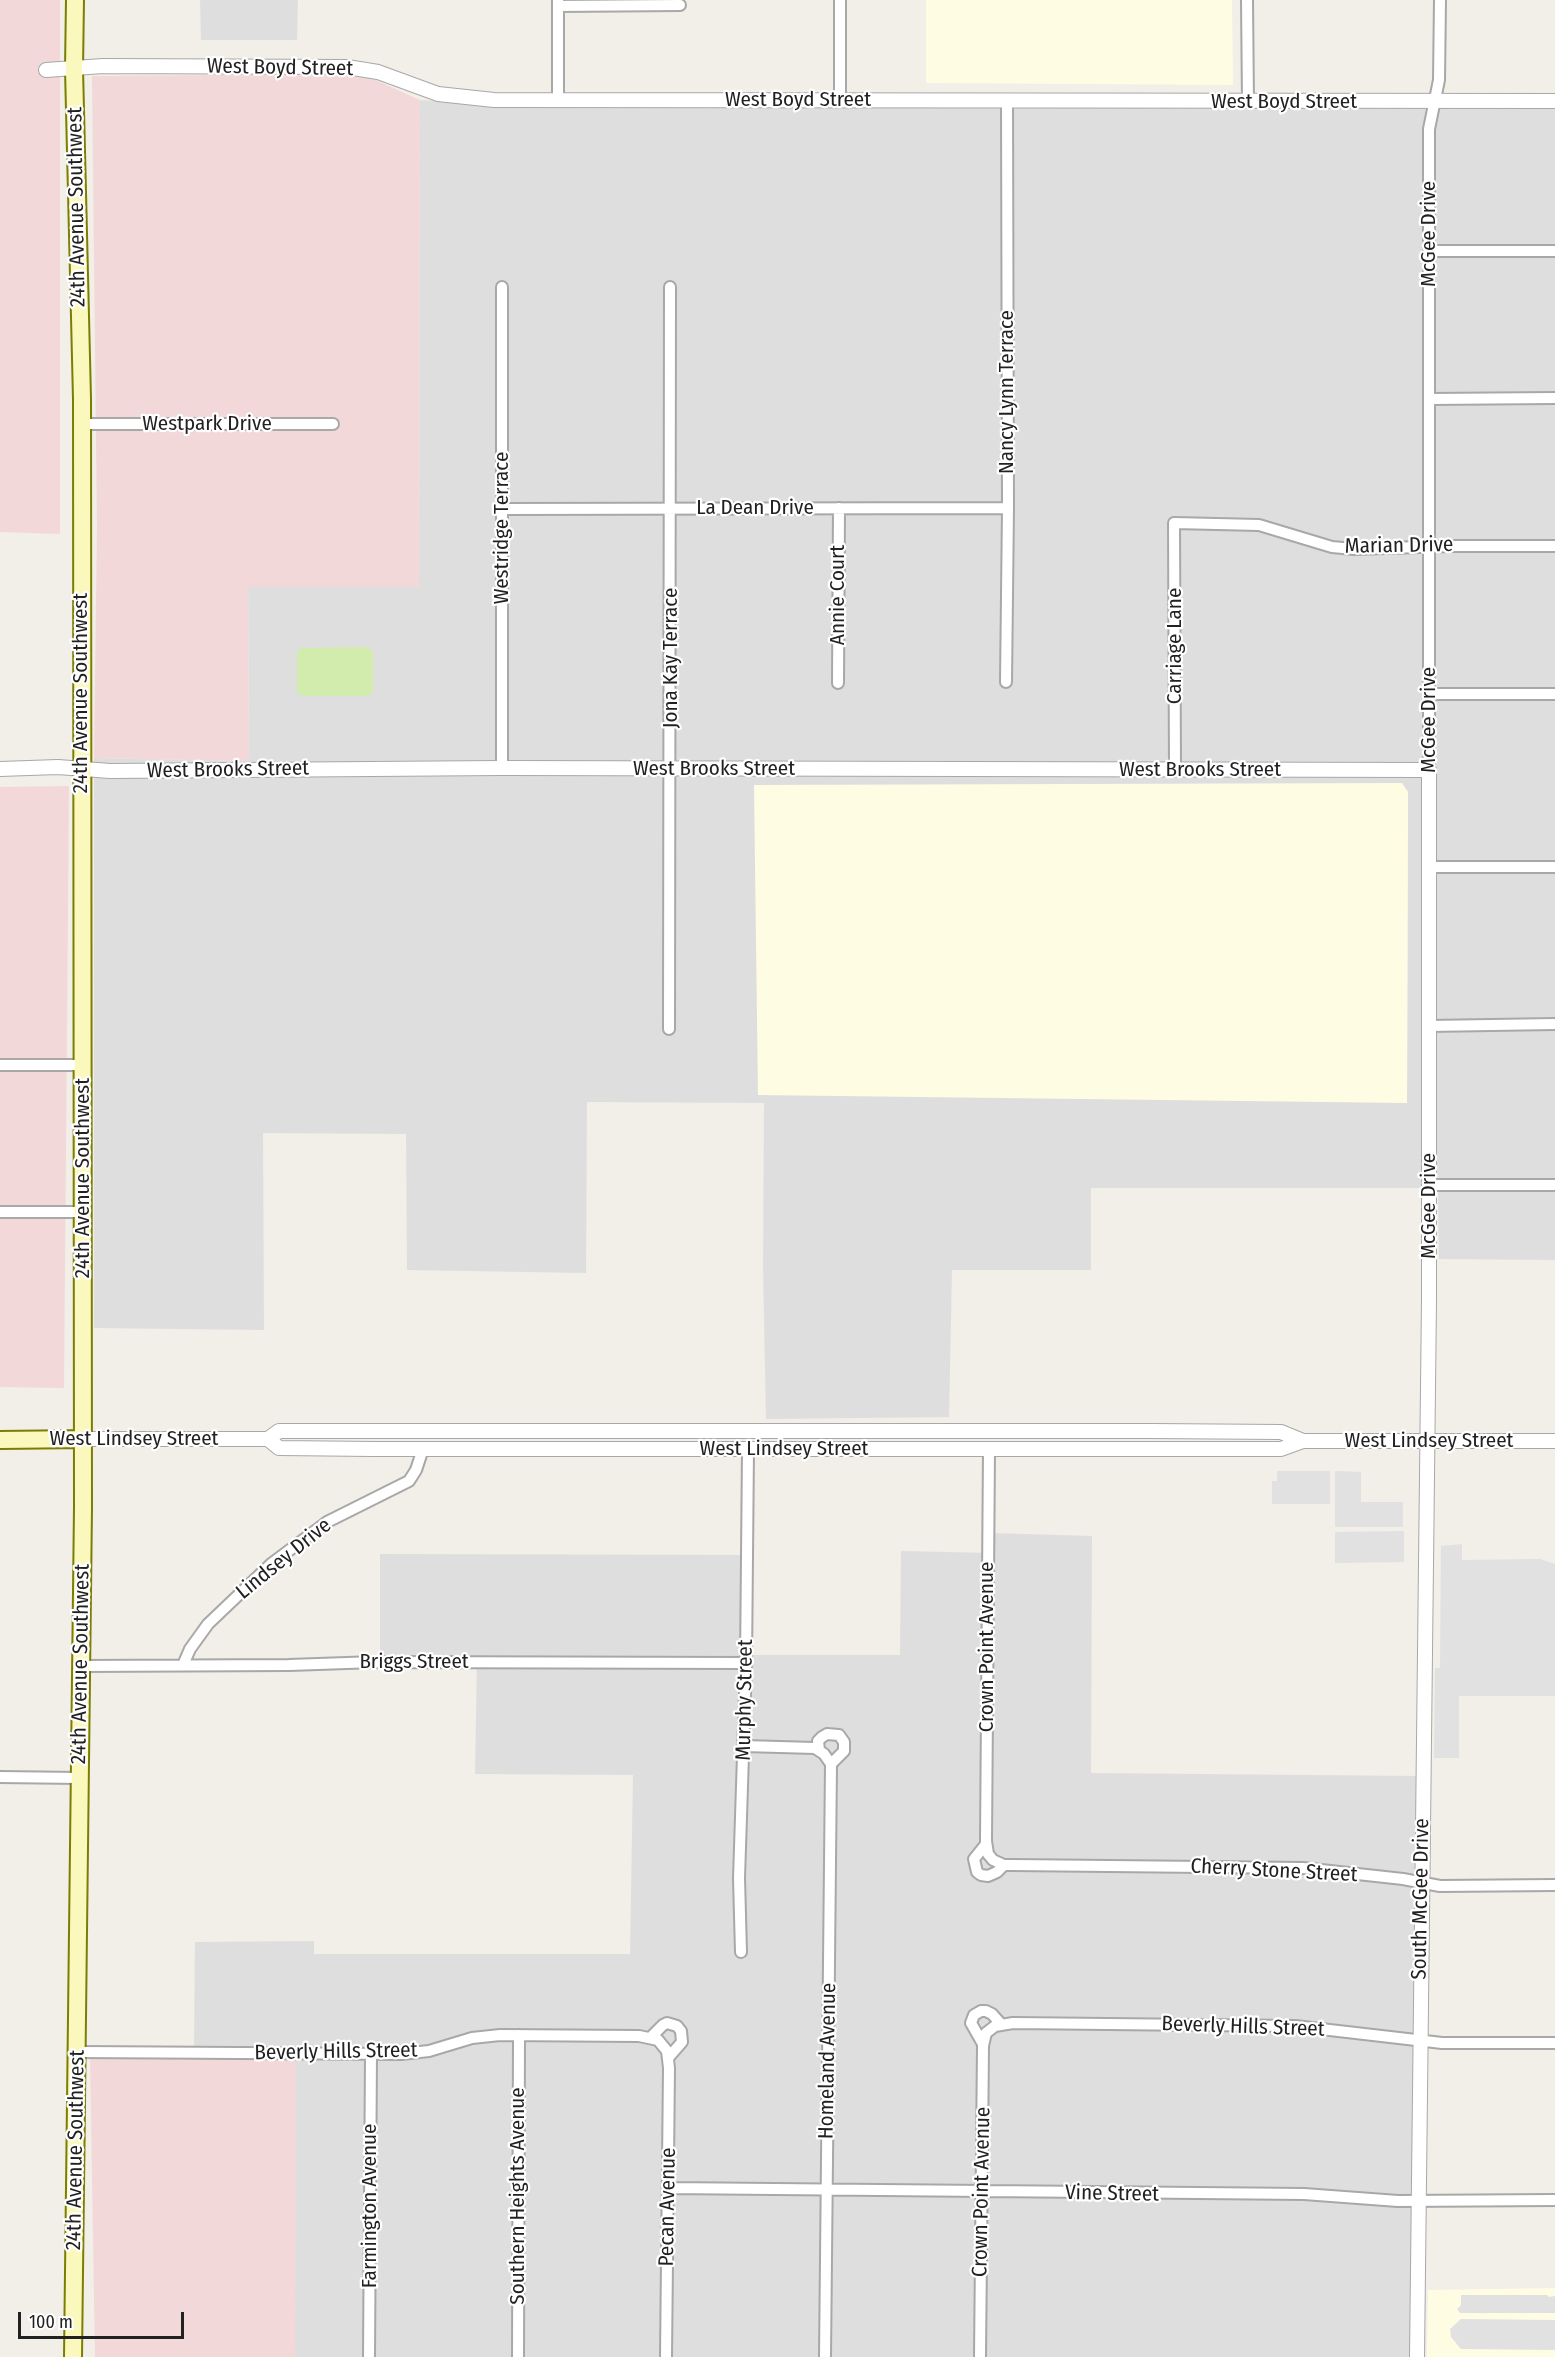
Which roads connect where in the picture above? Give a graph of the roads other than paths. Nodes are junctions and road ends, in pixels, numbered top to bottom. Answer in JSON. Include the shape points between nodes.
{"nodes":[{"id":1,"x":75,"y":0,"type":"edge"},
{"id":2,"x":840,"y":0,"type":"edge"},
{"id":3,"x":1248,"y":0,"type":"edge"},
{"id":4,"x":1440,"y":0,"type":"edge"},
{"id":5,"x":558,"y":3,"type":"edge"},
{"id":6,"x":680,"y":5,"type":"dead end"},
{"id":7,"x":74,"y":69,"type":"junction"},
{"id":8,"x":45,"y":70,"type":"dead end"},
{"id":9,"x":558,"y":100,"type":"junction"},
{"id":10,"x":840,"y":100,"type":"junction"},
{"id":11,"x":1007,"y":101,"type":"junction"},
{"id":12,"x":1555,"y":101,"type":"edge"},
{"id":13,"x":1248,"y":102,"type":"junction"},
{"id":14,"x":1435,"y":102,"type":"junction"},
{"id":15,"x":1429,"y":251,"type":"junction"},
{"id":16,"x":1555,"y":251,"type":"edge"},
{"id":17,"x":502,"y":287,"type":"dead end"},
{"id":18,"x":670,"y":287,"type":"dead end"},
{"id":19,"x":1555,"y":398,"type":"edge"},
{"id":20,"x":1429,"y":399,"type":"junction"},
{"id":21,"x":333,"y":423,"type":"dead end"},
{"id":22,"x":82,"y":424,"type":"junction"},
{"id":23,"x":503,"y":508,"type":"junction"},
{"id":24,"x":670,"y":508,"type":"junction"},
{"id":25,"x":839,"y":508,"type":"junction"},
{"id":26,"x":1008,"y":508,"type":"junction"},
{"id":27,"x":1174,"y":523,"type":"joint"},
{"id":28,"x":1555,"y":546,"type":"edge"},
{"id":29,"x":1429,"y":547,"type":"junction"},
{"id":30,"x":838,"y":682,"type":"dead end"},
{"id":31,"x":1006,"y":682,"type":"dead end"},
{"id":32,"x":1555,"y":693,"type":"edge"},
{"id":33,"x":1429,"y":694,"type":"junction"},
{"id":34,"x":81,"y":768,"type":"junction"},
{"id":35,"x":502,"y":768,"type":"junction"},
{"id":36,"x":0,"y":769,"type":"edge"},
{"id":37,"x":670,"y":769,"type":"junction"},
{"id":38,"x":1175,"y":770,"type":"junction"},
{"id":39,"x":1429,"y":770,"type":"junction"},
{"id":40,"x":1429,"y":867,"type":"junction"},
{"id":41,"x":1555,"y":867,"type":"edge"},
{"id":42,"x":1555,"y":1024,"type":"edge"},
{"id":43,"x":1428,"y":1026,"type":"junction"},
{"id":44,"x":669,"y":1029,"type":"dead end"},
{"id":45,"x":0,"y":1065,"type":"edge"},
{"id":46,"x":83,"y":1065,"type":"junction"},
{"id":47,"x":1429,"y":1185,"type":"junction"},
{"id":48,"x":1555,"y":1185,"type":"edge"},
{"id":49,"x":0,"y":1212,"type":"edge"},
{"id":50,"x":82,"y":1212,"type":"junction"},
{"id":51,"x":374,"y":1431,"type":"junction"},
{"id":52,"x":425,"y":1431,"type":"junction"},
{"id":53,"x":710,"y":1431,"type":"junction"},
{"id":54,"x":759,"y":1431,"type":"junction"},
{"id":55,"x":1088,"y":1431,"type":"junction"},
{"id":56,"x":1133,"y":1431,"type":"junction"},
{"id":57,"x":268,"y":1439,"type":"junction"},
{"id":58,"x":0,"y":1440,"type":"edge"},
{"id":59,"x":83,"y":1440,"type":"junction"},
{"id":60,"x":1303,"y":1441,"type":"junction"},
{"id":61,"x":1427,"y":1441,"type":"junction"},
{"id":62,"x":1555,"y":1441,"type":"edge"},
{"id":63,"x":374,"y":1449,"type":"junction"},
{"id":64,"x":423,"y":1449,"type":"junction"},
{"id":65,"x":710,"y":1449,"type":"junction"},
{"id":66,"x":754,"y":1449,"type":"junction"},
{"id":67,"x":989,"y":1449,"type":"junction"},
{"id":68,"x":1088,"y":1449,"type":"junction"},
{"id":69,"x":1133,"y":1449,"type":"junction"},
{"id":70,"x":746,"y":1663,"type":"junction"},
{"id":71,"x":183,"y":1665,"type":"junction"},
{"id":72,"x":81,"y":1666,"type":"junction"},
{"id":73,"x":744,"y":1746,"type":"junction"},
{"id":74,"x":819,"y":1750,"type":"junction"},
{"id":75,"x":831,"y":1764,"type":"junction"},
{"id":76,"x":0,"y":1777,"type":"edge"},
{"id":77,"x":80,"y":1778,"type":"junction"},
{"id":78,"x":986,"y":1844,"type":"junction"},
{"id":79,"x":993,"y":1860,"type":"joint"},
{"id":80,"x":1004,"y":1865,"type":"junction"},
{"id":81,"x":1421,"y":1882,"type":"junction"},
{"id":82,"x":1555,"y":1886,"type":"edge"},
{"id":83,"x":741,"y":1952,"type":"dead end"},
{"id":84,"x":1001,"y":2024,"type":"junction"},
{"id":85,"x":990,"y":2029,"type":"joint"},
{"id":86,"x":519,"y":2035,"type":"junction"},
{"id":87,"x":651,"y":2037,"type":"junction"},
{"id":88,"x":662,"y":2042,"type":"joint"},
{"id":89,"x":1420,"y":2042,"type":"junction"},
{"id":90,"x":1555,"y":2043,"type":"edge"},
{"id":91,"x":984,"y":2044,"type":"junction"},
{"id":92,"x":78,"y":2052,"type":"junction"},
{"id":93,"x":371,"y":2054,"type":"junction"},
{"id":94,"x":668,"y":2058,"type":"junction"},
{"id":95,"x":668,"y":2188,"type":"junction"},
{"id":96,"x":826,"y":2191,"type":"junction"},
{"id":97,"x":982,"y":2192,"type":"junction"},
{"id":98,"x":1419,"y":2200,"type":"junction"},
{"id":99,"x":1555,"y":2200,"type":"edge"},
{"id":100,"x":73,"y":2357,"type":"edge"},
{"id":101,"x":369,"y":2357,"type":"edge"},
{"id":102,"x":518,"y":2357,"type":"edge"},
{"id":103,"x":666,"y":2357,"type":"edge"},
{"id":104,"x":825,"y":2357,"type":"edge"},
{"id":105,"x":980,"y":2357,"type":"edge"},
{"id":106,"x":1417,"y":2357,"type":"edge"}],
"edges":[{"from":1,"to":7,"type":"main road","name":"24th Avenue Southwest"},
{"from":2,"to":10,"type":"street"},
{"from":3,"to":13,"type":"street"},
{"from":4,"to":14,"type":"street","name":"McGee Drive"},
{"from":5,"to":6,"type":"street"},
{"from":5,"to":9,"type":"street"},
{"from":7,"to":8,"type":"street","name":"West Boyd Street"},
{"from":7,"to":9,"type":"street","name":"West Boyd Street","via":[[347,67],[378,72],[453,97]]},
{"from":7,"to":22,"type":"main road","name":"24th Avenue Southwest"},
{"from":9,"to":10,"type":"street","name":"West Boyd Street"},
{"from":10,"to":11,"type":"street","name":"West Boyd Street"},
{"from":11,"to":13,"type":"street","name":"West Boyd Street"},
{"from":11,"to":26,"type":"street","name":"Nancy Lynn Terrace"},
{"from":12,"to":14,"type":"street","name":"West Boyd Street"},
{"from":13,"to":14,"type":"street","name":"West Boyd Street"},
{"from":14,"to":15,"type":"street","name":"McGee Drive","via":[[1429,129]]},
{"from":15,"to":16,"type":"street"},
{"from":15,"to":20,"type":"street","name":"McGee Drive"},
{"from":17,"to":23,"type":"street","name":"Westridge Terrace"},
{"from":18,"to":24,"type":"street","name":"Jona Kay Terrace"},
{"from":19,"to":20,"type":"street"},
{"from":20,"to":29,"type":"street","name":"McGee Drive"},
{"from":21,"to":22,"type":"street","name":"Westpark Drive"},
{"from":22,"to":34,"type":"main road","name":"24th Avenue Southwest"},
{"from":23,"to":24,"type":"street","name":"La Dean Drive"},
{"from":23,"to":35,"type":"street","name":"Westridge Terrace"},
{"from":24,"to":25,"type":"street","name":"La Dean Drive"},
{"from":24,"to":37,"type":"street","name":"Jona Kay Terrace"},
{"from":25,"to":26,"type":"street","name":"La Dean Drive"},
{"from":25,"to":30,"type":"street","name":"Annie Court"},
{"from":26,"to":31,"type":"street","name":"Nancy Lynn Terrace"},
{"from":27,"to":29,"type":"street","name":"Marian Drive","via":[[1259,525],[1342,549]]},
{"from":27,"to":38,"type":"street","name":"Carriage Lane"},
{"from":28,"to":29,"type":"street","name":"Marian Drive"},
{"from":29,"to":33,"type":"street","name":"McGee Drive"},
{"from":32,"to":33,"type":"street"},
{"from":33,"to":39,"type":"street","name":"McGee Drive"},
{"from":34,"to":35,"type":"street","name":"West Brooks Street"},
{"from":34,"to":36,"type":"street","name":"West Brooks Street"},
{"from":34,"to":46,"type":"main road","name":"24th Avenue Southwest"},
{"from":35,"to":37,"type":"street","name":"West Brooks Street"},
{"from":37,"to":38,"type":"street","name":"West Brooks Street"},
{"from":37,"to":44,"type":"street","name":"Jona Kay Terrace"},
{"from":38,"to":39,"type":"street","name":"West Brooks Street"},
{"from":39,"to":40,"type":"street","name":"McGee Drive"},
{"from":40,"to":41,"type":"street"},
{"from":40,"to":43,"type":"street","name":"McGee Drive"},
{"from":42,"to":43,"type":"street"},
{"from":43,"to":47,"type":"street","name":"McGee Drive"},
{"from":45,"to":46,"type":"street"},
{"from":46,"to":50,"type":"main road","name":"24th Avenue Southwest"},
{"from":47,"to":48,"type":"street"},
{"from":47,"to":61,"type":"street","name":"McGee Drive"},
{"from":49,"to":50,"type":"street"},
{"from":50,"to":59,"type":"main road","name":"24th Avenue Southwest"},
{"from":51,"to":52,"type":"street","name":"West Lindsey Street"},
{"from":51,"to":57,"type":"street","name":"West Lindsey Street","via":[[279,1431]]},
{"from":51,"to":63,"type":"street"},
{"from":52,"to":53,"type":"street","name":"West Lindsey Street"},
{"from":52,"to":64,"type":"street"},
{"from":53,"to":54,"type":"street","name":"West Lindsey Street"},
{"from":53,"to":65,"type":"street"},
{"from":54,"to":55,"type":"street","name":"West Lindsey Street"},
{"from":54,"to":66,"type":"street"},
{"from":55,"to":56,"type":"street","name":"West Lindsey Street"},
{"from":55,"to":68,"type":"street"},
{"from":56,"to":60,"type":"street","name":"West Lindsey Street","via":[[1281,1432]]},
{"from":56,"to":69,"type":"street"},
{"from":57,"to":59,"type":"street","name":"West Lindsey Street"},
{"from":57,"to":63,"type":"street","name":"West Lindsey Street","via":[[279,1448]]},
{"from":58,"to":59,"type":"main road","name":"West Lindsey Street"},
{"from":59,"to":72,"type":"main road","name":"24th Avenue Southwest"},
{"from":60,"to":61,"type":"street","name":"West Lindsey Street"},
{"from":60,"to":69,"type":"street","name":"West Lindsey Street","via":[[1281,1449]]},
{"from":61,"to":62,"type":"street","name":"West Lindsey Street"},
{"from":61,"to":81,"type":"street","name":"South McGee Drive"},
{"from":63,"to":64,"type":"street","name":"West Lindsey Street"},
{"from":64,"to":65,"type":"street","name":"West Lindsey Street"},
{"from":64,"to":71,"type":"street","name":"Lindsey Drive","via":[[409,1481],[327,1522],[271,1564],[208,1624]]},
{"from":65,"to":66,"type":"street","name":"West Lindsey Street"},
{"from":66,"to":67,"type":"street","name":"West Lindsey Street"},
{"from":66,"to":70,"type":"street","name":"Murphy Street"},
{"from":67,"to":68,"type":"street","name":"West Lindsey Street"},
{"from":67,"to":78,"type":"street","name":"Crown Point Avenue"},
{"from":68,"to":69,"type":"street","name":"West Lindsey Street"},
{"from":70,"to":71,"type":"street","name":"Briggs Street"},
{"from":70,"to":73,"type":"street","name":"Murphy Street"},
{"from":71,"to":72,"type":"street","name":"Briggs Street"},
{"from":72,"to":77,"type":"main road","name":"24th Avenue Southwest"},
{"from":73,"to":74,"type":"street"},
{"from":73,"to":83,"type":"street","name":"Murphy Street","via":[[739,1878]]},
{"from":74,"to":75,"type":"street"},
{"from":74,"to":75,"type":"street","name":"Homeland Avenue","via":[[818,1742],[827,1734],[838,1735],[844,1742],[844,1751]]},
{"from":75,"to":96,"type":"street","name":"Homeland Avenue"},
{"from":76,"to":77,"type":"street"},
{"from":77,"to":92,"type":"main road","name":"24th Avenue Southwest"},
{"from":78,"to":79,"type":"street","name":"Crown Point Avenue"},
{"from":78,"to":80,"type":"street","name":"Crown Point Avenue","via":[[974,1859],[977,1872],[988,1876]]},
{"from":79,"to":80,"type":"street","name":"Cherry Stone Street"},
{"from":80,"to":81,"type":"street","name":"Cherry Stone Street","via":[[1303,1868]]},
{"from":81,"to":82,"type":"street","name":"Cherry Stone Street","via":[[1440,1886]]},
{"from":81,"to":89,"type":"street","name":"South McGee Drive"},
{"from":84,"to":85,"type":"street","name":"Beverly Hills Street"},
{"from":84,"to":89,"type":"street","name":"Beverly Hills Street","via":[[1296,2026]]},
{"from":84,"to":91,"type":"street","name":"Beverly Hills Street","via":[[986,2011],[974,2015],[971,2023]]},
{"from":85,"to":91,"type":"street","name":"Crown Point Avenue"},
{"from":86,"to":87,"type":"street","name":"Beverly Hills Street"},
{"from":86,"to":93,"type":"street","name":"Beverly Hills Street","via":[[478,2037],[414,2054]]},
{"from":86,"to":102,"type":"street","name":"Southern Heights Avenue"},
{"from":87,"to":88,"type":"street","name":"Beverly Hills Street"},
{"from":87,"to":94,"type":"street","name":"Pecan Avenue","via":[[663,2025],[677,2026],[682,2042]]},
{"from":88,"to":94,"type":"street","name":"Pecan Avenue"},
{"from":89,"to":90,"type":"street","name":"Beverly Hills Street"},
{"from":89,"to":98,"type":"street","name":"South McGee Drive"},
{"from":91,"to":97,"type":"street","name":"Crown Point Avenue"},
{"from":92,"to":93,"type":"street","name":"Beverly Hills Street"},
{"from":92,"to":100,"type":"main road","name":"24th Avenue Southwest"},
{"from":93,"to":101,"type":"street","name":"Farmington Avenue"},
{"from":94,"to":95,"type":"street","name":"Pecan Avenue"},
{"from":95,"to":96,"type":"street","name":"Vine Street"},
{"from":95,"to":103,"type":"street","name":"Pecan Avenue"},
{"from":96,"to":97,"type":"street","name":"Vine Street"},
{"from":96,"to":104,"type":"street","name":"Homeland Avenue"},
{"from":97,"to":98,"type":"street","name":"Vine Street","via":[[1304,2194]]},
{"from":97,"to":105,"type":"street","name":"Crown Point Avenue"},
{"from":98,"to":99,"type":"street","name":"Vine Street"},
{"from":98,"to":106,"type":"street","name":"South McGee Drive"}]}
